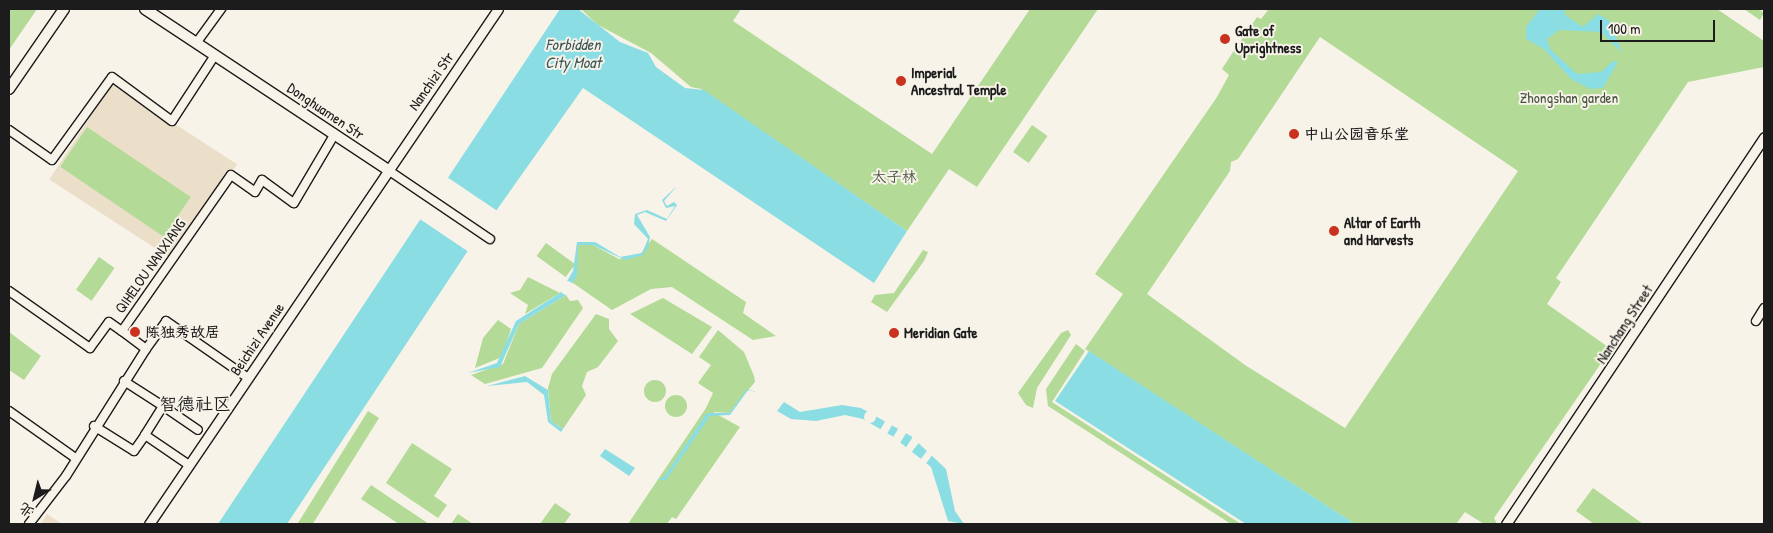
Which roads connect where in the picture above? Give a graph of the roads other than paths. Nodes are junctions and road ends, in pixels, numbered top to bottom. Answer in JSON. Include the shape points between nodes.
{"nodes":[{"id":1,"x":64,"y":9,"type":"edge"},
{"id":2,"x":145,"y":9,"type":"edge"},
{"id":3,"x":221,"y":9,"type":"edge"},
{"id":4,"x":498,"y":9,"type":"edge"},
{"id":5,"x":197,"y":42,"type":"junction"},
{"id":6,"x":215,"y":55,"type":"junction"},
{"id":7,"x":9,"y":89,"type":"edge"},
{"id":8,"x":9,"y":130,"type":"edge"},
{"id":9,"x":334,"y":136,"type":"junction"},
{"id":10,"x":1764,"y":137,"type":"edge"},
{"id":11,"x":388,"y":170,"type":"junction"},
{"id":12,"x":490,"y":239,"type":"dead end"},
{"id":13,"x":9,"y":291,"type":"edge"},
{"id":14,"x":1764,"y":308,"type":"edge"},
{"id":15,"x":1756,"y":321,"type":"dead end"},
{"id":16,"x":122,"y":331,"type":"junction"},
{"id":17,"x":146,"y":349,"type":"junction"},
{"id":18,"x":248,"y":378,"type":"junction"},
{"id":19,"x":124,"y":381,"type":"junction"},
{"id":20,"x":163,"y":406,"type":"junction"},
{"id":21,"x":9,"y":411,"type":"edge"},
{"id":22,"x":94,"y":426,"type":"junction"},
{"id":23,"x":198,"y":430,"type":"dead end"},
{"id":24,"x":145,"y":435,"type":"junction"},
{"id":25,"x":74,"y":457,"type":"junction"},
{"id":26,"x":188,"y":465,"type":"junction"},
{"id":27,"x":29,"y":524,"type":"edge"},
{"id":28,"x":149,"y":524,"type":"edge"},
{"id":29,"x":1506,"y":524,"type":"edge"}],
"edges":[{"from":1,"to":7,"type":"main road"},
{"from":2,"to":5,"type":"main road","name":"Donghuamen Str"},
{"from":3,"to":5,"type":"street"},
{"from":4,"to":11,"type":"street","name":"Nanchizi Str"},
{"from":5,"to":6,"type":"main road","name":"Donghuamen Str"},
{"from":6,"to":8,"type":"street","via":[[172,121],[112,77],[52,160]]},
{"from":6,"to":9,"type":"main road","name":"Donghuamen Str"},
{"from":9,"to":11,"type":"main road","name":"Donghuamen Str"},
{"from":9,"to":16,"type":"street","name":"QIHELOU NANXIANG","via":[[294,203],[262,180],[255,192],[230,175]]},
{"from":10,"to":29,"type":"street","name":"Nanchang Street"},
{"from":11,"to":12,"type":"street","name":"Donghuamen Str"},
{"from":11,"to":18,"type":"street","name":"Beichizi Avenue"},
{"from":13,"to":16,"type":"street","via":[[90,348],[109,322]]},
{"from":14,"to":15,"type":"street"},
{"from":16,"to":17,"type":"street","name":"QIHELOU NANXIANG"},
{"from":17,"to":18,"type":"street","via":[[166,321]]},
{"from":17,"to":19,"type":"street"},
{"from":18,"to":26,"type":"street","name":"Beichizi Avenue"},
{"from":19,"to":20,"type":"street"},
{"from":19,"to":22,"type":"street"},
{"from":20,"to":23,"type":"street"},
{"from":20,"to":24,"type":"street"},
{"from":21,"to":25,"type":"street"},
{"from":22,"to":24,"type":"street","via":[[134,450]]},
{"from":22,"to":25,"type":"street"},
{"from":24,"to":26,"type":"street"},
{"from":25,"to":27,"type":"street","via":[[61,483]]},
{"from":26,"to":28,"type":"street","name":"Beichizi Avenue"}]}
